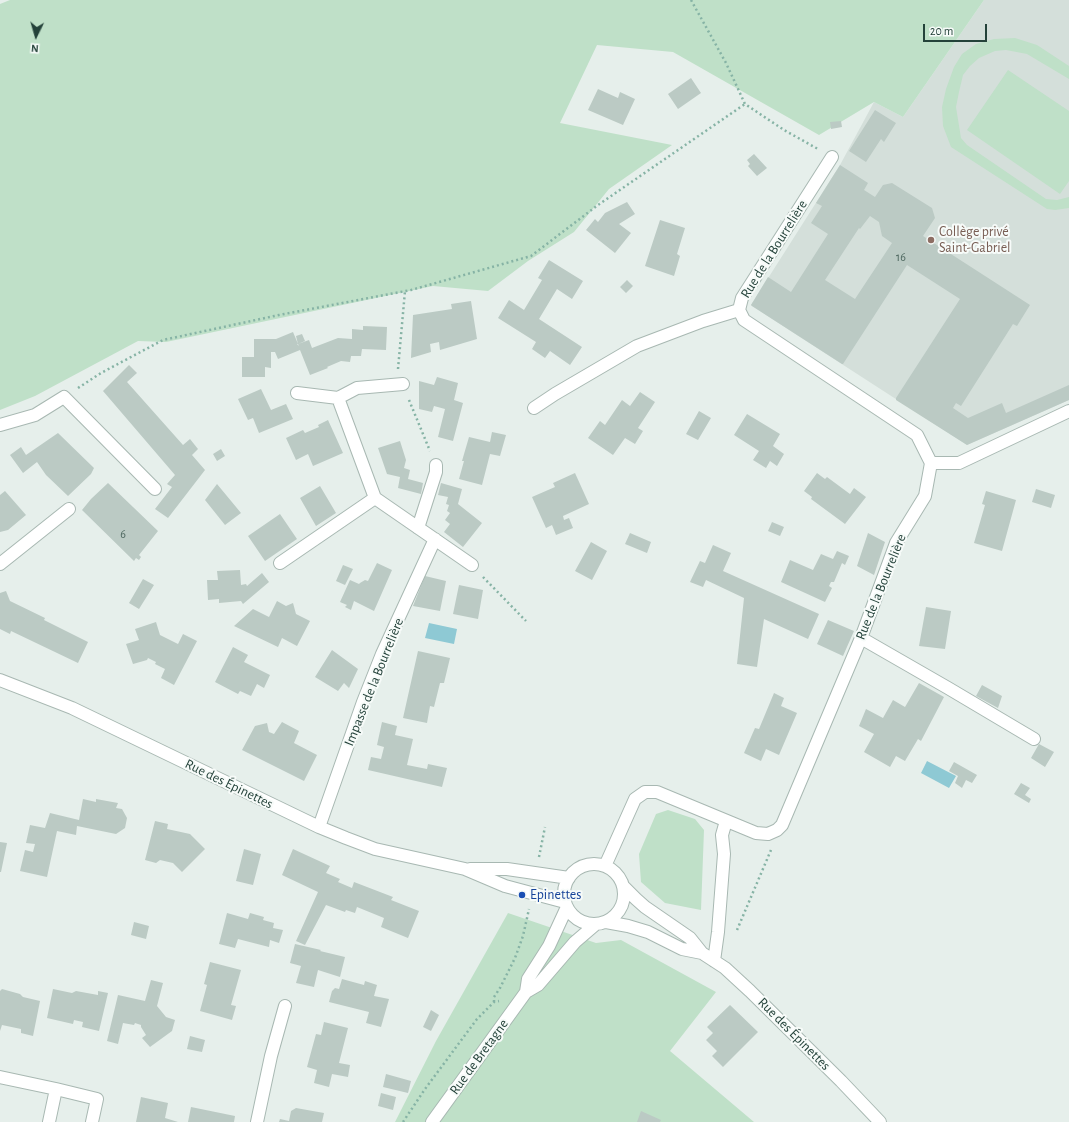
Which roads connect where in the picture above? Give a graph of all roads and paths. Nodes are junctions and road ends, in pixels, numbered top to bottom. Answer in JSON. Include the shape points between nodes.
{"nodes":[{"id":1,"x":691,"y":0,"type":"edge"},
{"id":2,"x":745,"y":104,"type":"junction"},
{"id":3,"x":832,"y":157,"type":"joint"},
{"id":4,"x":405,"y":291,"type":"junction"},
{"id":5,"x":739,"y":310,"type":"junction"},
{"id":6,"x":400,"y":385,"type":"junction"},
{"id":7,"x":297,"y":393,"type":"dead end"},
{"id":8,"x":64,"y":397,"type":"junction"},
{"id":9,"x":338,"y":398,"type":"junction"},
{"id":10,"x":534,"y":408,"type":"dead end"},
{"id":11,"x":1069,"y":411,"type":"edge"},
{"id":12,"x":0,"y":425,"type":"edge"},
{"id":13,"x":931,"y":463,"type":"junction"},
{"id":14,"x":436,"y":465,"type":"joint"},
{"id":15,"x":155,"y":489,"type":"dead end"},
{"id":16,"x":375,"y":498,"type":"junction"},
{"id":17,"x":69,"y":509,"type":"dead end"},
{"id":18,"x":418,"y":528,"type":"junction"},
{"id":19,"x":435,"y":539,"type":"junction"},
{"id":20,"x":280,"y":563,"type":"dead end"},
{"id":21,"x":0,"y":564,"type":"edge"},
{"id":22,"x":472,"y":565,"type":"joint"},
{"id":23,"x":526,"y":621,"type":"dead end"},
{"id":24,"x":861,"y":638,"type":"junction"},
{"id":25,"x":0,"y":680,"type":"edge"},
{"id":26,"x":1034,"y":739,"type":"dead end"},
{"id":27,"x":726,"y":821,"type":"junction"},
{"id":28,"x":319,"y":827,"type":"junction"},
{"id":29,"x":545,"y":827,"type":"dead end"},
{"id":30,"x":768,"y":834,"type":"junction"},
{"id":31,"x":605,"y":866,"type":"junction"},
{"id":32,"x":465,"y":869,"type":"junction"},
{"id":33,"x":536,"y":873,"type":"junction"},
{"id":34,"x":569,"y":878,"type":"junction"},
{"id":35,"x":623,"y":886,"type":"junction"},
{"id":36,"x":532,"y":893,"type":"junction"},
{"id":37,"x":566,"y":905,"type":"junction"},
{"id":38,"x":601,"y":923,"type":"junction"},
{"id":39,"x":736,"y":930,"type":"dead end"},
{"id":40,"x":702,"y":953,"type":"junction"},
{"id":41,"x":714,"y":961,"type":"junction"},
{"id":42,"x":526,"y":992,"type":"junction"},
{"id":43,"x":285,"y":1006,"type":"dead end"},
{"id":44,"x":0,"y":1077,"type":"edge"},
{"id":45,"x":56,"y":1089,"type":"junction"},
{"id":46,"x":49,"y":1122,"type":"edge"},
{"id":47,"x":92,"y":1122,"type":"edge"},
{"id":48,"x":257,"y":1122,"type":"edge"},
{"id":49,"x":403,"y":1122,"type":"edge"},
{"id":50,"x":432,"y":1122,"type":"edge"},
{"id":51,"x":880,"y":1122,"type":"edge"}],
"edges":[{"from":1,"to":2,"type":"path","via":[[726,63]]},
{"from":2,"to":3,"type":"path"},
{"from":2,"to":4,"type":"path","via":[[598,205],[531,256]]},
{"from":3,"to":5,"type":"street","name":"Rue de la Bourrelière","via":[[742,298]]},
{"from":4,"to":6,"type":"path"},
{"from":4,"to":8,"type":"path","via":[[163,340],[101,373]]},
{"from":5,"to":10,"type":"street","via":[[637,346]]},
{"from":5,"to":13,"type":"street","name":"Rue de la Bourrelière","via":[[744,320],[917,435]]},
{"from":6,"to":9,"type":"street","via":[[358,388]]},
{"from":6,"to":14,"type":"path"},
{"from":7,"to":9,"type":"street"},
{"from":8,"to":12,"type":"street","via":[[35,415]]},
{"from":8,"to":15,"type":"street"},
{"from":9,"to":16,"type":"street"},
{"from":11,"to":13,"type":"street","via":[[959,463]]},
{"from":13,"to":24,"type":"street","name":"Rue de la Bourrelière","via":[[925,496],[896,543]]},
{"from":14,"to":18,"type":"street"},
{"from":16,"to":18,"type":"street"},
{"from":16,"to":20,"type":"street"},
{"from":17,"to":21,"type":"street"},
{"from":18,"to":19,"type":"street"},
{"from":19,"to":22,"type":"street"},
{"from":19,"to":28,"type":"street","name":"Impasse de la Bourrelière","via":[[382,654]]},
{"from":22,"to":23,"type":"path"},
{"from":24,"to":26,"type":"street"},
{"from":24,"to":30,"type":"street","name":"Rue de la Bourrelière","via":[[782,825]]},
{"from":25,"to":28,"type":"street","name":"Rue des Épinettes","via":[[72,708]]},
{"from":27,"to":30,"type":"street","via":[[756,833]]},
{"from":27,"to":31,"type":"street","via":[[657,792],[644,792],[635,799]]},
{"from":27,"to":41,"type":"street","via":[[722,835],[724,854]]},
{"from":28,"to":32,"type":"street","name":"Rue des Épinettes","via":[[375,849]]},
{"from":29,"to":33,"type":"path"},
{"from":30,"to":39,"type":"path","via":[[772,848]]},
{"from":31,"to":34,"type":"street","via":[[589,864],[581,867]]},
{"from":31,"to":35,"type":"street","via":[[620,878]]},
{"from":32,"to":33,"type":"street","name":"Rue des Épinettes","via":[[507,869]]},
{"from":32,"to":36,"type":"street","name":"Rue des Épinettes","via":[[505,886]]},
{"from":33,"to":34,"type":"street","name":"Rue des Épinettes"},
{"from":34,"to":37,"type":"street","via":[[564,890]]},
{"from":35,"to":38,"type":"street","via":[[622,907],[612,918]]},
{"from":35,"to":40,"type":"street","name":"Rue des Épinettes","via":[[645,907],[690,938]]},
{"from":36,"to":37,"type":"street","name":"Rue des Épinettes"},
{"from":36,"to":49,"type":"path","via":[[518,951],[494,996],[494,1002],[477,1019]]},
{"from":37,"to":38,"type":"street","via":[[579,920]]},
{"from":37,"to":42,"type":"street","name":"Rue de Bretagne","via":[[549,946],[528,980]]},
{"from":38,"to":40,"type":"street","name":"Rue des Épinettes","via":[[628,926],[648,932],[682,949]]},
{"from":38,"to":42,"type":"street","name":"Rue de Bretagne","via":[[575,942],[538,985]]},
{"from":40,"to":41,"type":"street","name":"Rue des Épinettes"},
{"from":41,"to":51,"type":"street","name":"Rue des Épinettes","via":[[725,968],[777,1017]]},
{"from":42,"to":50,"type":"street","name":"Rue de Bretagne"},
{"from":43,"to":48,"type":"street"},
{"from":44,"to":45,"type":"street"},
{"from":45,"to":46,"type":"street"},
{"from":45,"to":47,"type":"street","via":[[97,1099]]}]}
